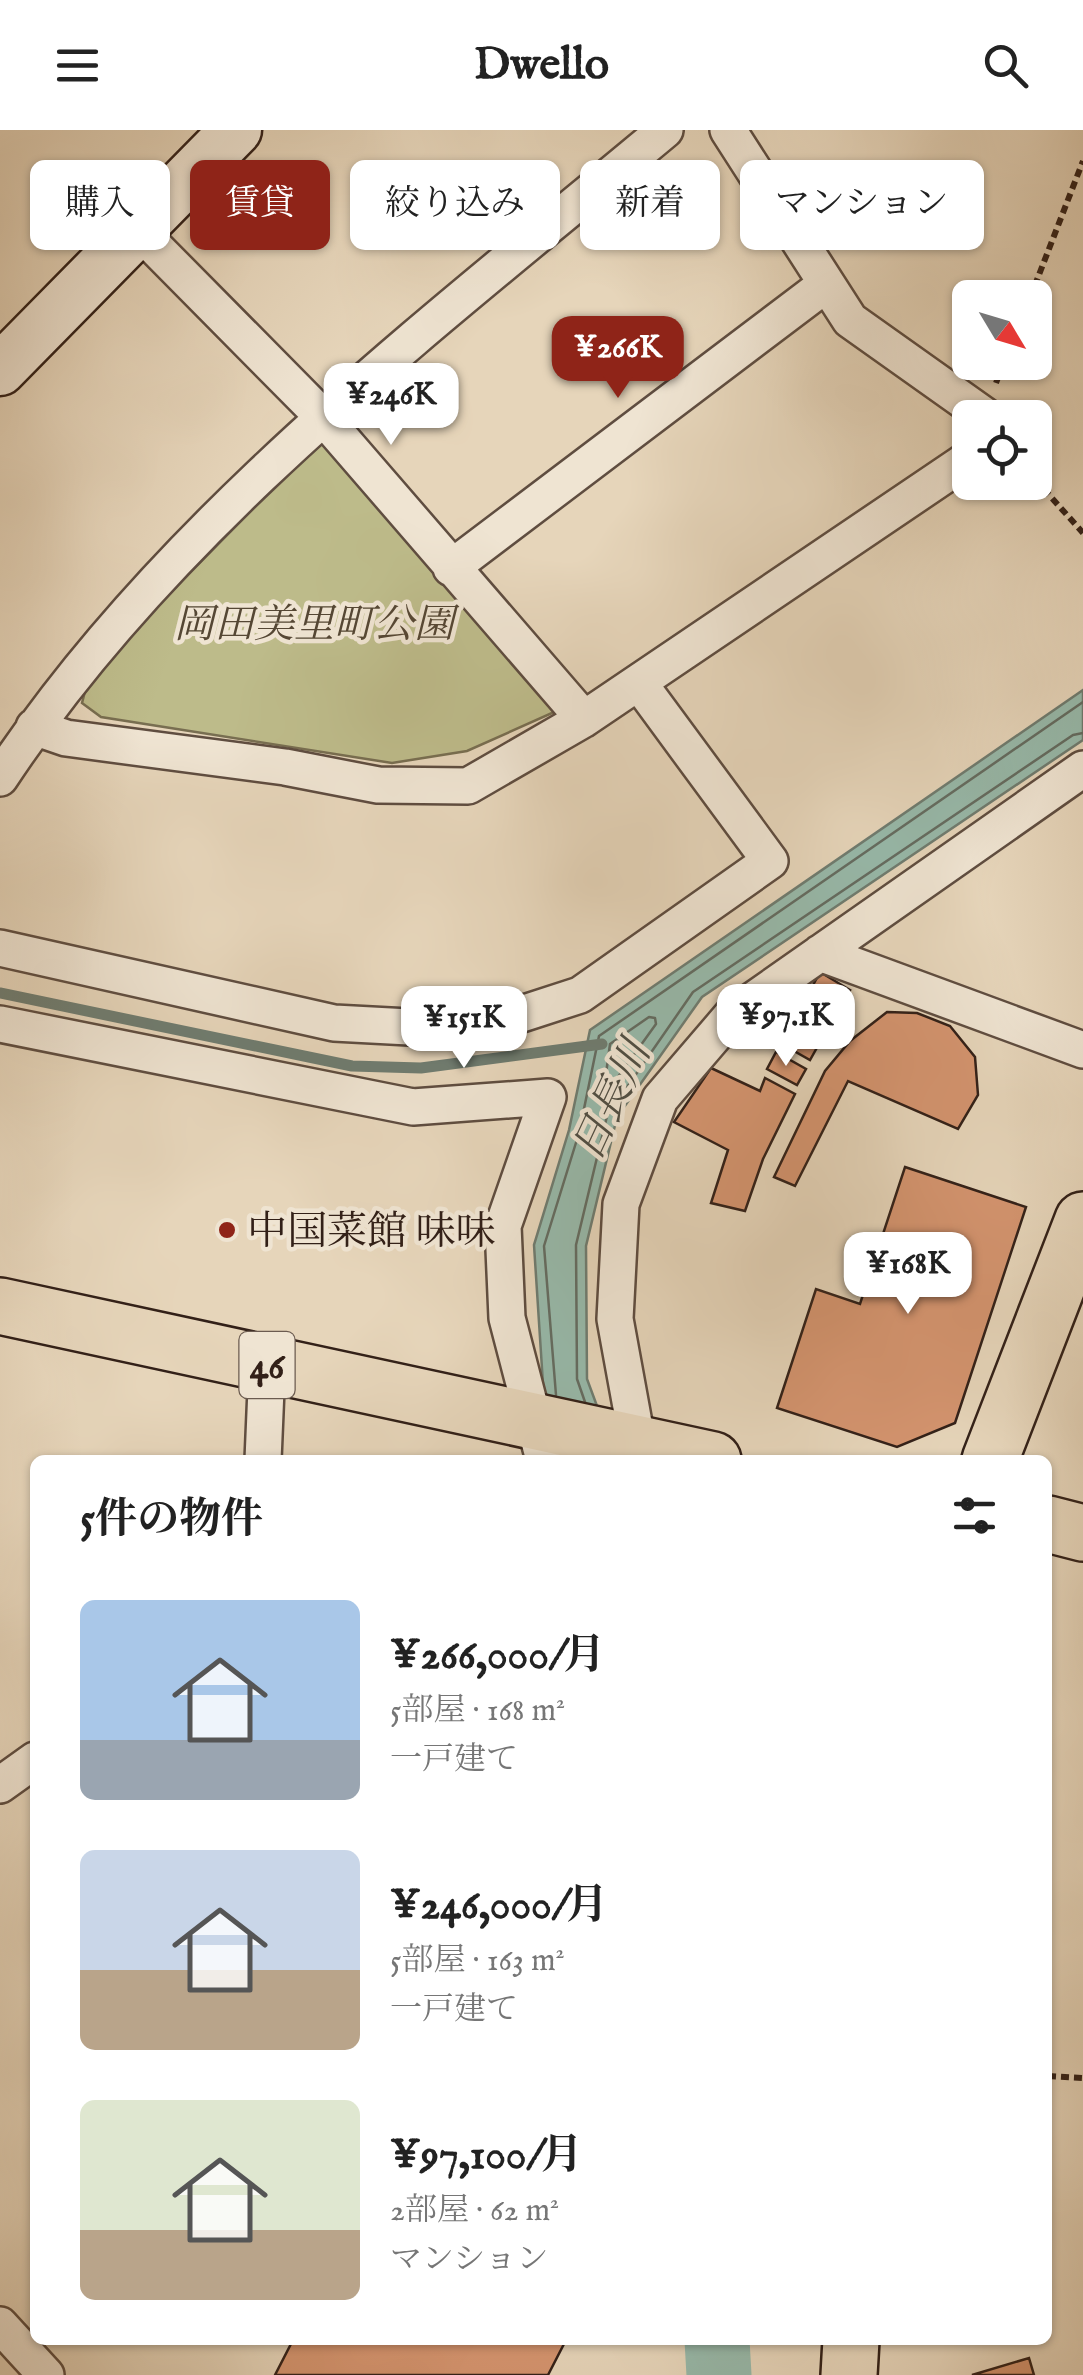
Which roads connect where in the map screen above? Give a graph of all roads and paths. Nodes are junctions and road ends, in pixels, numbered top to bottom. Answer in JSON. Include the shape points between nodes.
{"nodes":[{"id":1,"x":236,"y":130,"type":"edge"},
{"id":2,"x":665,"y":130,"type":"edge"},
{"id":3,"x":728,"y":130,"type":"edge"},
{"id":4,"x":1083,"y":161,"type":"edge"},
{"id":5,"x":170,"y":199,"type":"edge"},
{"id":6,"x":121,"y":250,"type":"edge"},
{"id":7,"x":159,"y":250,"type":"edge"},
{"id":8,"x":1037,"y":280,"type":"edge"},
{"id":9,"x":825,"y":285,"type":"junction"},
{"id":10,"x":0,"y":370,"type":"edge"},
{"id":11,"x":962,"y":400,"type":"edge"},
{"id":12,"x":322,"y":416,"type":"junction"},
{"id":13,"x":952,"y":470,"type":"edge"},
{"id":14,"x":1052,"y":498,"type":"edge"},
{"id":15,"x":1083,"y":533,"type":"edge"},
{"id":16,"x":451,"y":568,"type":"junction"},
{"id":17,"x":639,"y":682,"type":"junction"},
{"id":18,"x":584,"y":719,"type":"junction"},
{"id":19,"x":34,"y":727,"type":"junction"},
{"id":20,"x":1083,"y":769,"type":"edge"},
{"id":21,"x":0,"y":778,"type":"edge"},
{"id":22,"x":0,"y":948,"type":"edge"},
{"id":23,"x":820,"y":953,"type":"junction"},
{"id":24,"x":0,"y":1024,"type":"edge"},
{"id":25,"x":1083,"y":1050,"type":"edge"},
{"id":26,"x":1083,"y":1220,"type":"edge"},
{"id":27,"x":0,"y":1306,"type":"edge"},
{"id":28,"x":267,"y":1365,"type":"junction"},
{"id":29,"x":538,"y":1436,"type":"edge"},
{"id":30,"x":637,"y":1445,"type":"junction"},
{"id":31,"x":264,"y":1455,"type":"edge"},
{"id":32,"x":687,"y":1455,"type":"edge"},
{"id":33,"x":992,"y":1455,"type":"edge"},
{"id":34,"x":1052,"y":1525,"type":"edge"},
{"id":35,"x":1083,"y":1533,"type":"edge"},
{"id":36,"x":30,"y":1763,"type":"edge"},
{"id":37,"x":0,"y":1784,"type":"edge"},
{"id":38,"x":1052,"y":2076,"type":"edge"},
{"id":39,"x":1083,"y":2078,"type":"edge"},
{"id":40,"x":5,"y":2341,"type":"edge"},
{"id":41,"x":850,"y":2345,"type":"edge"},
{"id":42,"x":46,"y":2375,"type":"edge"},
{"id":43,"x":849,"y":2375,"type":"edge"}],
"edges":[{"from":1,"to":5,"type":"street"},
{"from":2,"to":12,"type":"street"},
{"from":3,"to":9,"type":"street"},
{"from":4,"to":8,"type":"path"},
{"from":6,"to":10,"type":"street"},
{"from":7,"to":12,"type":"street"},
{"from":9,"to":11,"type":"street","via":[[850,320]]},
{"from":9,"to":16,"type":"street"},
{"from":12,"to":16,"type":"street"},
{"from":12,"to":19,"type":"street","via":[[158,583]]},
{"from":13,"to":17,"type":"street"},
{"from":14,"to":15,"type":"path"},
{"from":16,"to":18,"type":"street"},
{"from":17,"to":18,"type":"street"},
{"from":17,"to":22,"type":"street","via":[[770,861],[580,994],[500,1022],[428,1028],[334,1023]]},
{"from":18,"to":19,"type":"street","via":[[468,786],[378,785],[66,738]]},
{"from":19,"to":21,"type":"street"},
{"from":20,"to":23,"type":"street"},
{"from":23,"to":25,"type":"street"},
{"from":23,"to":30,"type":"street","via":[[732,1015],[660,1099],[621,1204],[615,1319]]},
{"from":24,"to":29,"type":"street","via":[[414,1107],[548,1097],[503,1226],[507,1318]]},
{"from":26,"to":33,"type":"main road"},
{"from":27,"to":28,"type":"main road","number":"46"},
{"from":28,"to":29,"type":"main road","number":"46"},
{"from":28,"to":31,"type":"street"},
{"from":29,"to":30,"type":"main road","number":"46"},
{"from":30,"to":32,"type":"main road","number":"46"},
{"from":34,"to":35,"type":"main road"},
{"from":36,"to":37,"type":"street"},
{"from":38,"to":39,"type":"path"},
{"from":40,"to":42,"type":"street"},
{"from":41,"to":43,"type":"main road"}]}
